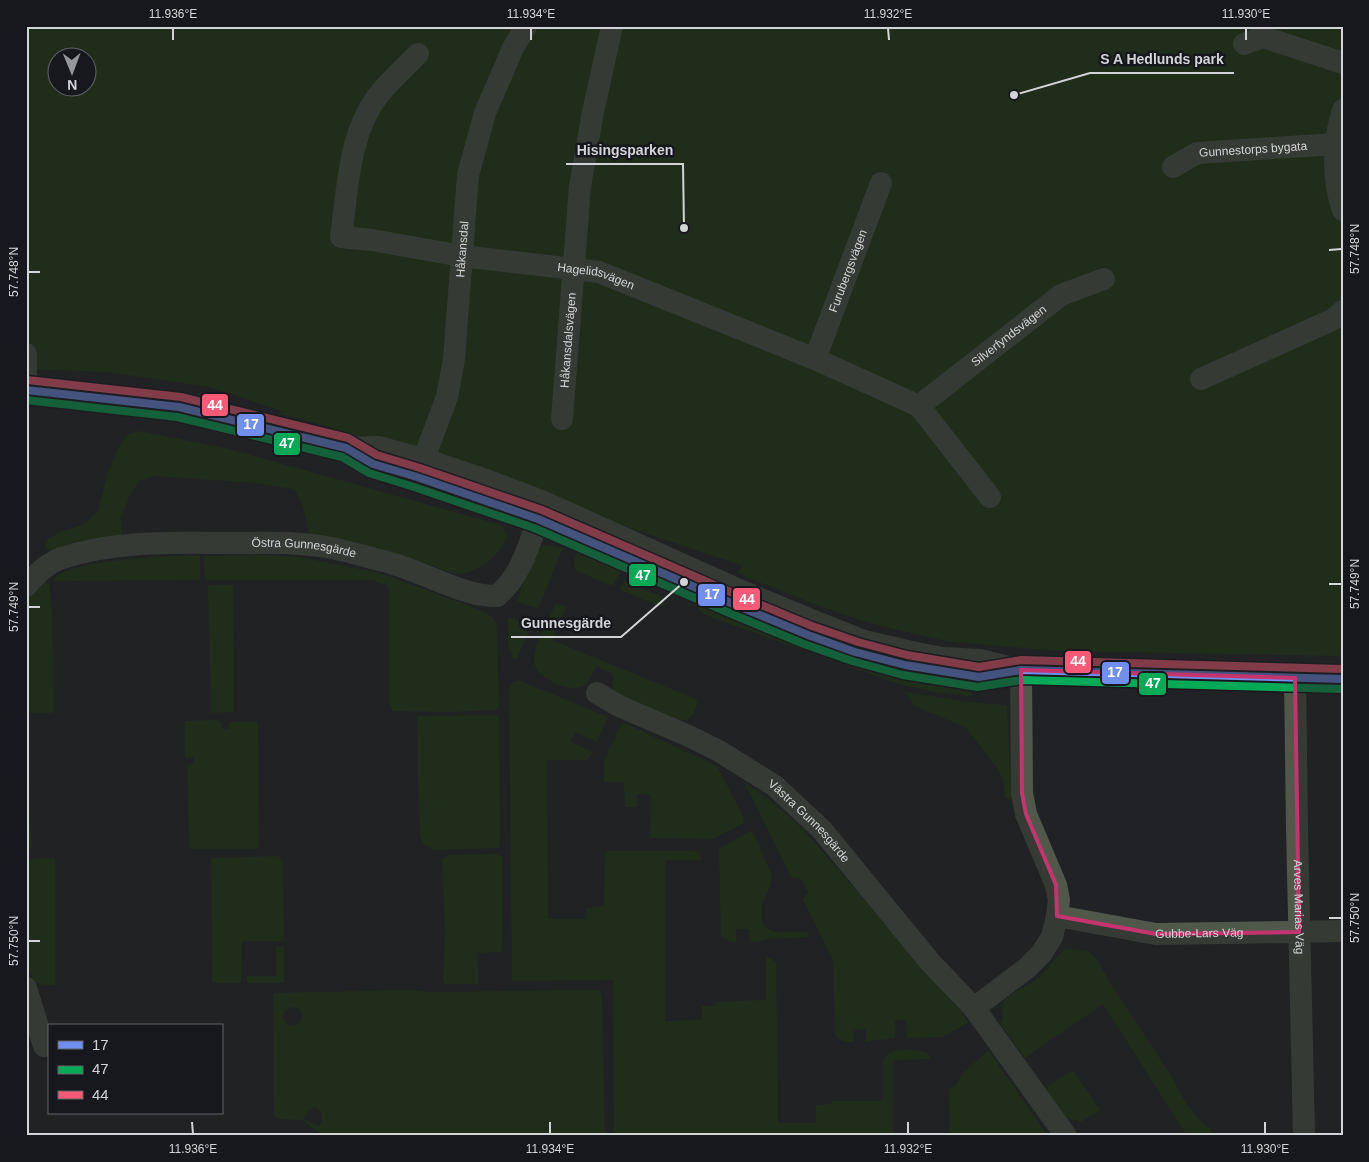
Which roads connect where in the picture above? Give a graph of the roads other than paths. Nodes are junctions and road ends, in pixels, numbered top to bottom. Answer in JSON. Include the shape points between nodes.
{"nodes":[{"id":1,"x":526,"y":26,"type":"edge"},
{"id":2,"x":612,"y":26,"type":"edge"},
{"id":3,"x":1244,"y":44,"type":"dead end"},
{"id":4,"x":418,"y":54,"type":"dead end"},
{"id":5,"x":1343,"y":63,"type":"edge"},
{"id":6,"x":1343,"y":110,"type":"edge"},
{"id":7,"x":1336,"y":144,"type":"junction"},
{"id":8,"x":1173,"y":167,"type":"dead end"},
{"id":9,"x":881,"y":183,"type":"dead end"},
{"id":10,"x":1343,"y":210,"type":"edge"},
{"id":11,"x":462,"y":256,"type":"junction"},
{"id":12,"x":574,"y":270,"type":"junction"},
{"id":13,"x":1104,"y":279,"type":"dead end"},
{"id":14,"x":1343,"y":311,"type":"edge"},
{"id":15,"x":26,"y":354,"type":"edge"},
{"id":16,"x":815,"y":359,"type":"junction"},
{"id":17,"x":26,"y":374,"type":"edge"},
{"id":18,"x":1201,"y":379,"type":"dead end"},
{"id":19,"x":26,"y":390,"type":"edge"},
{"id":20,"x":919,"y":406,"type":"junction"},
{"id":21,"x":562,"y":419,"type":"dead end"},
{"id":22,"x":420,"y":468,"type":"junction"},
{"id":23,"x":990,"y":497,"type":"dead end"},
{"id":24,"x":538,"y":518,"type":"junction"},
{"id":25,"x":26,"y":586,"type":"edge"},
{"id":26,"x":1021,"y":670,"type":"junction"},
{"id":27,"x":1295,"y":678,"type":"junction"},
{"id":28,"x":1343,"y":679,"type":"edge"},
{"id":29,"x":597,"y":694,"type":"dead end"},
{"id":30,"x":1057,"y":916,"type":"junction"},
{"id":31,"x":1343,"y":931,"type":"edge"},
{"id":32,"x":1299,"y":932,"type":"junction"},
{"id":33,"x":26,"y":988,"type":"edge"},
{"id":34,"x":974,"y":1008,"type":"junction"},
{"id":35,"x":44,"y":1046,"type":"dead end"},
{"id":36,"x":1066,"y":1136,"type":"edge"},
{"id":37,"x":1304,"y":1136,"type":"edge"}],
"edges":[{"from":1,"to":11,"type":"street","name":"Håkansdal","via":[[484,113],[468,175]]},
{"from":2,"to":12,"type":"street","name":"Håkansdalsvägen","via":[[583,166]]},
{"from":3,"to":5,"type":"street","via":[[1263,37]]},
{"from":4,"to":11,"type":"street","name":"Hagelidsvägen","via":[[379,95],[363,122],[354,147],[341,237]]},
{"from":6,"to":7,"type":"street"},
{"from":7,"to":8,"type":"street","name":"Gunnestorps bygata","via":[[1197,153]]},
{"from":7,"to":10,"type":"street","via":[[1337,179]]},
{"from":9,"to":16,"type":"street","name":"Furubergsvägen"},
{"from":11,"to":12,"type":"street","name":"Hagelidsvägen"},
{"from":11,"to":22,"type":"street","name":"Håkansdal","via":[[454,360],[447,397]]},
{"from":12,"to":16,"type":"street","name":"Hagelidsvägen","via":[[599,272]]},
{"from":12,"to":21,"type":"street","name":"Håkansdalsvägen"},
{"from":13,"to":20,"type":"street","name":"Silverfyndsvägen","via":[[1061,295]]},
{"from":14,"to":18,"type":"street","via":[[1334,319]]},
{"from":15,"to":17,"type":"street"},
{"from":16,"to":20,"type":"street","name":"Hagelidsvägen"},
{"from":19,"to":22,"type":"street","via":[[179,407],[346,448],[373,464]]},
{"from":20,"to":23,"type":"street","name":"Hagelidsvägen"},
{"from":22,"to":24,"type":"street"},
{"from":22,"to":26,"type":"street","via":[[486,480],[544,502],[739,590],[864,641]]},
{"from":24,"to":25,"type":"street","name":"Östra Gunnesgärde","via":[[516,575],[498,596],[474,594],[399,566],[343,550],[285,543],[162,543],[103,549],[60,559],[46,566]]},
{"from":24,"to":26,"type":"street","via":[[738,606],[855,652],[905,665],[979,677]]},
{"from":26,"to":27,"type":"street"},
{"from":26,"to":30,"type":"street","via":[[1022,793],[1026,814],[1056,885],[1059,900]]},
{"from":27,"to":28,"type":"street"},
{"from":27,"to":32,"type":"street","name":"Arves Marias Väg"},
{"from":29,"to":34,"type":"street","name":"Västra Gunnesgärde","via":[[719,751],[775,786],[822,830],[930,962]]},
{"from":30,"to":32,"type":"street","name":"Gubbe-Lars Väg","via":[[1156,934]]},
{"from":30,"to":34,"type":"street","via":[[1052,937],[1041,954]]},
{"from":31,"to":32,"type":"street","name":"Gubbe-Lars Väg"},
{"from":32,"to":37,"type":"street","name":"Arves Marias Väg"},
{"from":33,"to":35,"type":"street"},
{"from":34,"to":36,"type":"street","name":"Västra Gunnesgärde"}]}
